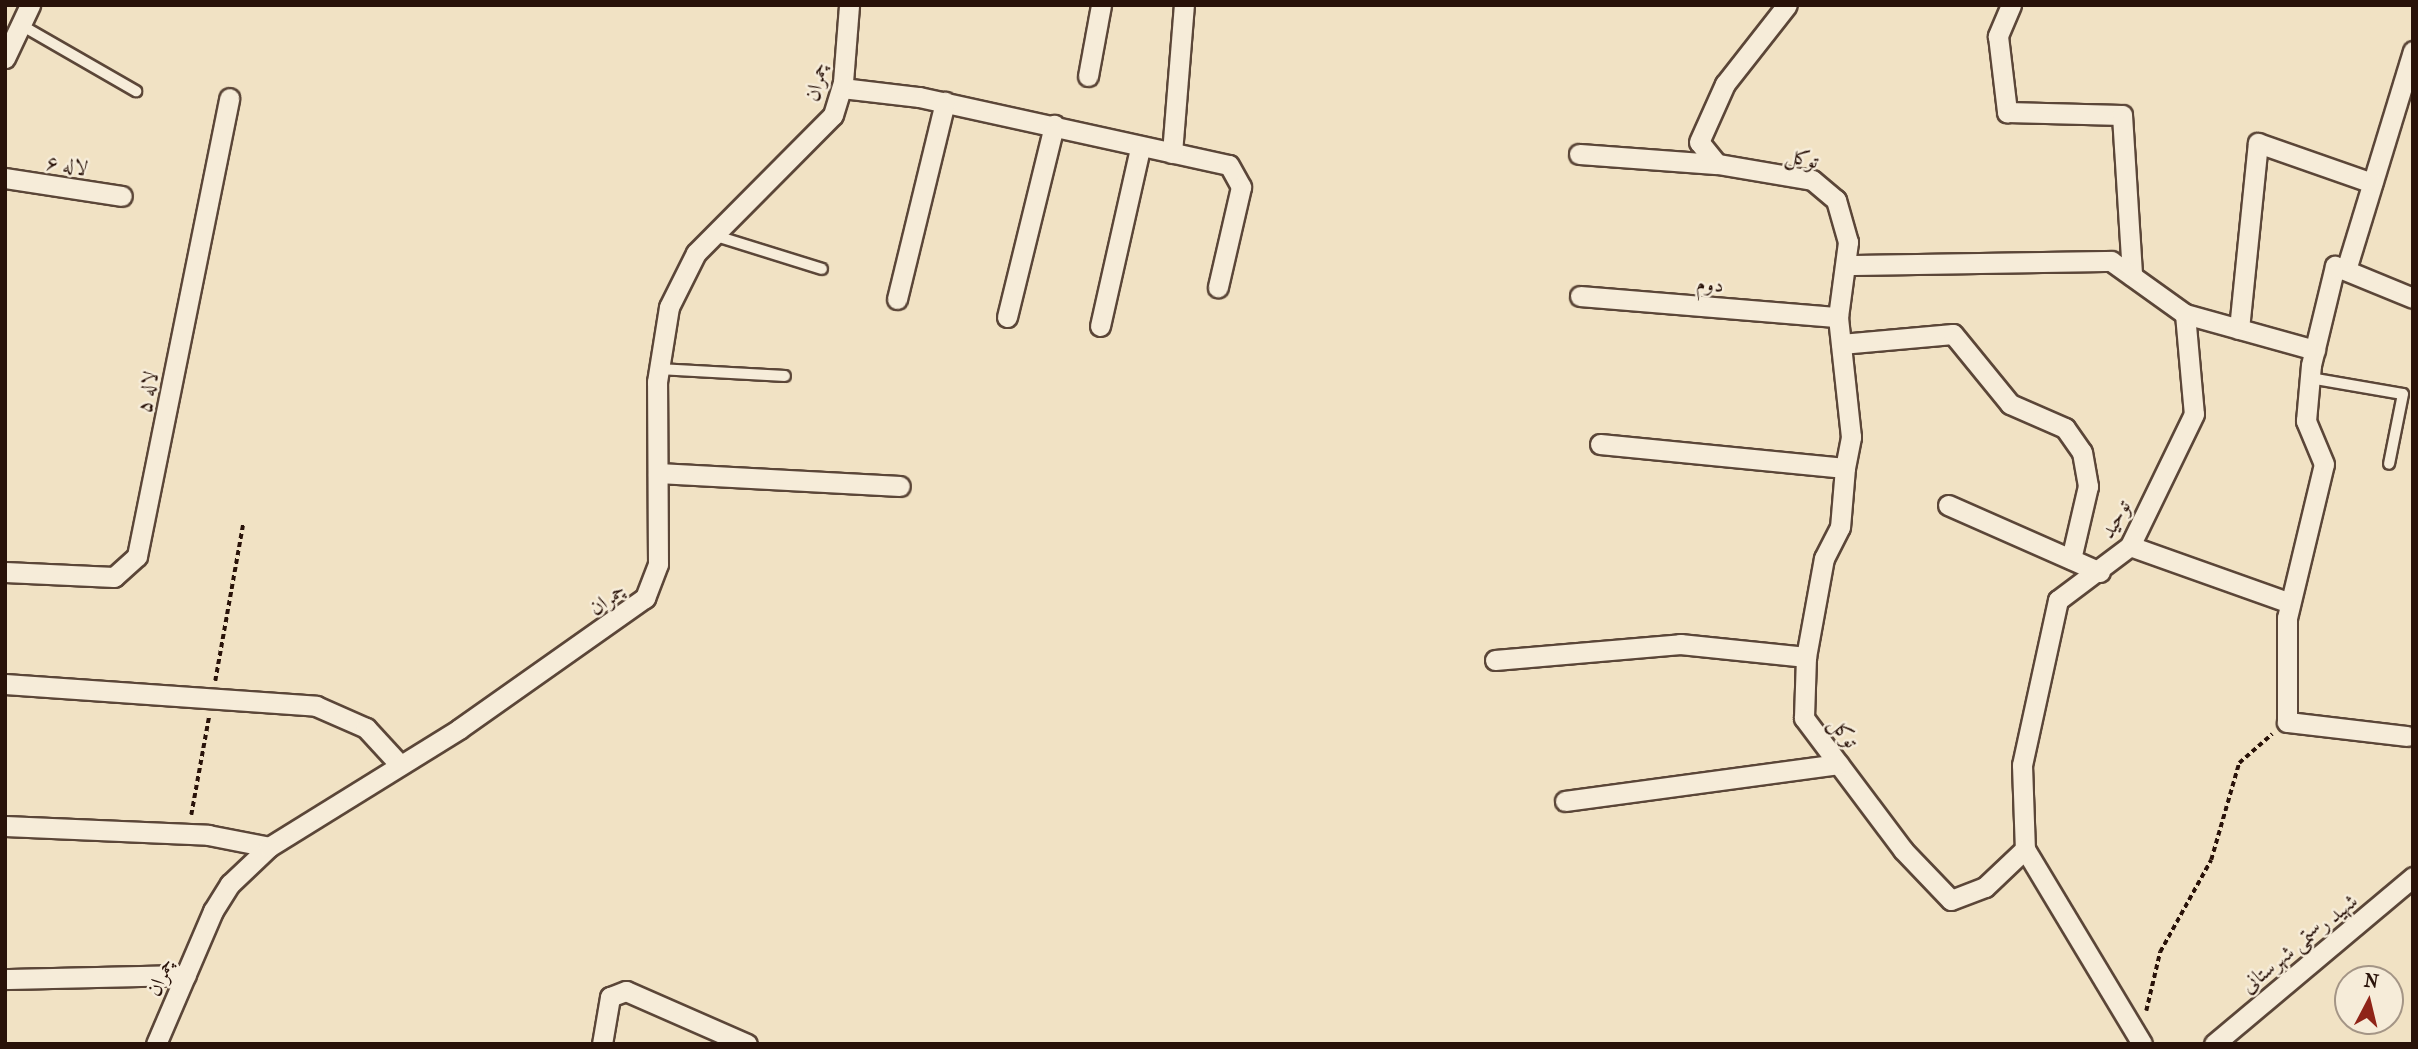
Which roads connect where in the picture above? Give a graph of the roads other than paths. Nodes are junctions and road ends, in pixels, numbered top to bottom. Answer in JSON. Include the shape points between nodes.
{"nodes":[{"id":1,"x":30,"y":5,"type":"edge"},
{"id":2,"x":849,"y":5,"type":"edge"},
{"id":3,"x":1101,"y":5,"type":"edge"},
{"id":4,"x":1184,"y":5,"type":"edge"},
{"id":5,"x":1787,"y":5,"type":"edge"},
{"id":6,"x":2011,"y":5,"type":"edge"},
{"id":7,"x":21,"y":24,"type":"junction"},
{"id":8,"x":2413,"y":51,"type":"edge"},
{"id":9,"x":5,"y":58,"type":"edge"},
{"id":10,"x":1088,"y":76,"type":"dead end"},
{"id":11,"x":842,"y":89,"type":"junction"},
{"id":12,"x":136,"y":91,"type":"dead end"},
{"id":13,"x":229,"y":98,"type":"dead end"},
{"id":14,"x":946,"y":102,"type":"junction"},
{"id":15,"x":1054,"y":125,"type":"junction"},
{"id":16,"x":1140,"y":148,"type":"junction"},
{"id":17,"x":1172,"y":153,"type":"junction"},
{"id":18,"x":1579,"y":154,"type":"dead end"},
{"id":19,"x":1717,"y":164,"type":"junction"},
{"id":20,"x":5,"y":178,"type":"edge"},
{"id":21,"x":2372,"y":183,"type":"junction"},
{"id":22,"x":122,"y":196,"type":"dead end"},
{"id":23,"x":713,"y":235,"type":"junction"},
{"id":24,"x":1848,"y":265,"type":"junction"},
{"id":25,"x":822,"y":269,"type":"dead end"},
{"id":26,"x":2346,"y":270,"type":"junction"},
{"id":27,"x":2132,"y":276,"type":"junction"},
{"id":28,"x":1218,"y":287,"type":"dead end"},
{"id":29,"x":1580,"y":296,"type":"dead end"},
{"id":30,"x":2413,"y":298,"type":"edge"},
{"id":31,"x":897,"y":299,"type":"dead end"},
{"id":32,"x":2185,"y":314,"type":"junction"},
{"id":33,"x":1007,"y":317,"type":"dead end"},
{"id":34,"x":1838,"y":317,"type":"junction"},
{"id":35,"x":1100,"y":326,"type":"dead end"},
{"id":36,"x":2239,"y":329,"type":"junction"},
{"id":37,"x":1841,"y":344,"type":"junction"},
{"id":38,"x":2315,"y":350,"type":"junction"},
{"id":39,"x":659,"y":369,"type":"junction"},
{"id":40,"x":785,"y":376,"type":"dead end"},
{"id":41,"x":2310,"y":378,"type":"junction"},
{"id":42,"x":1600,"y":444,"type":"dead end"},
{"id":43,"x":2389,"y":464,"type":"dead end"},
{"id":44,"x":1845,"y":468,"type":"junction"},
{"id":45,"x":658,"y":472,"type":"junction"},
{"id":46,"x":900,"y":486,"type":"dead end"},
{"id":47,"x":1948,"y":505,"type":"dead end"},
{"id":48,"x":2130,"y":546,"type":"junction"},
{"id":49,"x":2071,"y":559,"type":"junction"},
{"id":50,"x":5,"y":572,"type":"edge"},
{"id":51,"x":2100,"y":572,"type":"junction"},
{"id":52,"x":2290,"y":603,"type":"junction"},
{"id":53,"x":1806,"y":657,"type":"junction"},
{"id":54,"x":1495,"y":660,"type":"dead end"},
{"id":55,"x":5,"y":684,"type":"edge"},
{"id":56,"x":2407,"y":736,"type":"dead end"},
{"id":57,"x":1839,"y":764,"type":"junction"},
{"id":58,"x":400,"y":765,"type":"junction"},
{"id":59,"x":1564,"y":802,"type":"dead end"},
{"id":60,"x":5,"y":826,"type":"edge"},
{"id":61,"x":269,"y":848,"type":"junction"},
{"id":62,"x":2025,"y":849,"type":"junction"},
{"id":63,"x":2413,"y":877,"type":"edge"},
{"id":64,"x":186,"y":975,"type":"junction"},
{"id":65,"x":5,"y":979,"type":"edge"},
{"id":66,"x":2141,"y":1041,"type":"edge"},
{"id":67,"x":156,"y":1044,"type":"edge"},
{"id":68,"x":602,"y":1044,"type":"edge"},
{"id":69,"x":747,"y":1044,"type":"edge"},
{"id":70,"x":2214,"y":1044,"type":"edge"}],
"edges":[{"from":1,"to":7,"type":"street"},
{"from":2,"to":11,"type":"street","name":"چمران"},
{"from":3,"to":10,"type":"street"},
{"from":4,"to":17,"type":"street"},
{"from":5,"to":19,"type":"street","via":[[1706,118],[1699,142]]},
{"from":6,"to":27,"type":"street","via":[[1998,36],[2007,112],[2122,115]]},
{"from":7,"to":9,"type":"street"},
{"from":7,"to":12,"type":"lane"},
{"from":8,"to":21,"type":"street"},
{"from":11,"to":14,"type":"street"},
{"from":11,"to":23,"type":"street","name":"چمران","via":[[823,128]]},
{"from":13,"to":50,"type":"street","name":"لاله ۵","via":[[137,556],[114,578]]},
{"from":14,"to":15,"type":"street"},
{"from":14,"to":31,"type":"street"},
{"from":15,"to":16,"type":"street"},
{"from":15,"to":33,"type":"street"},
{"from":16,"to":17,"type":"street"},
{"from":16,"to":35,"type":"street"},
{"from":17,"to":28,"type":"street","via":[[1209,158],[1239,176]]},
{"from":18,"to":19,"type":"street","name":"توکل"},
{"from":19,"to":24,"type":"street","name":"توکل","via":[[1821,185],[1839,209]]},
{"from":20,"to":22,"type":"street","name":"لاله ۶"},
{"from":21,"to":26,"type":"street"},
{"from":21,"to":36,"type":"street","via":[[2258,143]]},
{"from":23,"to":25,"type":"lane"},
{"from":23,"to":39,"type":"street","name":"چمران","via":[[696,253],[669,307]]},
{"from":24,"to":27,"type":"street","via":[[2111,261]]},
{"from":24,"to":34,"type":"street","name":"توکل"},
{"from":26,"to":30,"type":"street"},
{"from":26,"to":38,"type":"street","via":[[2335,266]]},
{"from":27,"to":32,"type":"street"},
{"from":29,"to":34,"type":"street","name":"دوم"},
{"from":32,"to":36,"type":"street"},
{"from":32,"to":48,"type":"street","name":"توحید","via":[[2194,414]]},
{"from":34,"to":37,"type":"street","name":"توکل"},
{"from":36,"to":38,"type":"street"},
{"from":37,"to":44,"type":"street","name":"توکل","via":[[1851,437]]},
{"from":37,"to":49,"type":"street","via":[[1953,334],[2010,404],[2065,428],[2082,452],[2088,486]]},
{"from":38,"to":41,"type":"street"},
{"from":39,"to":40,"type":"lane"},
{"from":39,"to":45,"type":"street","name":"چمران"},
{"from":41,"to":43,"type":"lane","via":[[2403,394]]},
{"from":41,"to":52,"type":"street","via":[[2306,421],[2324,464]]},
{"from":42,"to":44,"type":"street"},
{"from":44,"to":53,"type":"street","name":"توکل","via":[[1840,527],[1824,558]]},
{"from":45,"to":46,"type":"street"},
{"from":45,"to":58,"type":"street","name":"چمران","via":[[658,564],[645,598]]},
{"from":47,"to":49,"type":"street"},
{"from":48,"to":51,"type":"street","name":"توحید"},
{"from":48,"to":52,"type":"street"},
{"from":49,"to":51,"type":"street"},
{"from":51,"to":62,"type":"street","name":"توحید","via":[[2058,600],[2022,765]]},
{"from":52,"to":56,"type":"street","via":[[2287,722]]},
{"from":53,"to":54,"type":"street","via":[[1681,644]]},
{"from":53,"to":57,"type":"street","name":"توکل","via":[[1804,718]]},
{"from":55,"to":58,"type":"street","via":[[316,706],[366,728]]},
{"from":57,"to":59,"type":"street"},
{"from":57,"to":62,"type":"street","name":"توکل","via":[[1903,850],[1951,900],[1985,887]]},
{"from":58,"to":61,"type":"street","name":"چمران"},
{"from":60,"to":61,"type":"street","via":[[208,835]]},
{"from":61,"to":64,"type":"street","name":"چمران","via":[[230,884]]},
{"from":62,"to":66,"type":"street","name":"توحید"},
{"from":63,"to":70,"type":"street","name":"شهید رستمی شهرستانی"},
{"from":64,"to":65,"type":"street"},
{"from":64,"to":67,"type":"street","name":"چمران"},
{"from":68,"to":69,"type":"street","via":[[610,997],[626,991]]}]}
